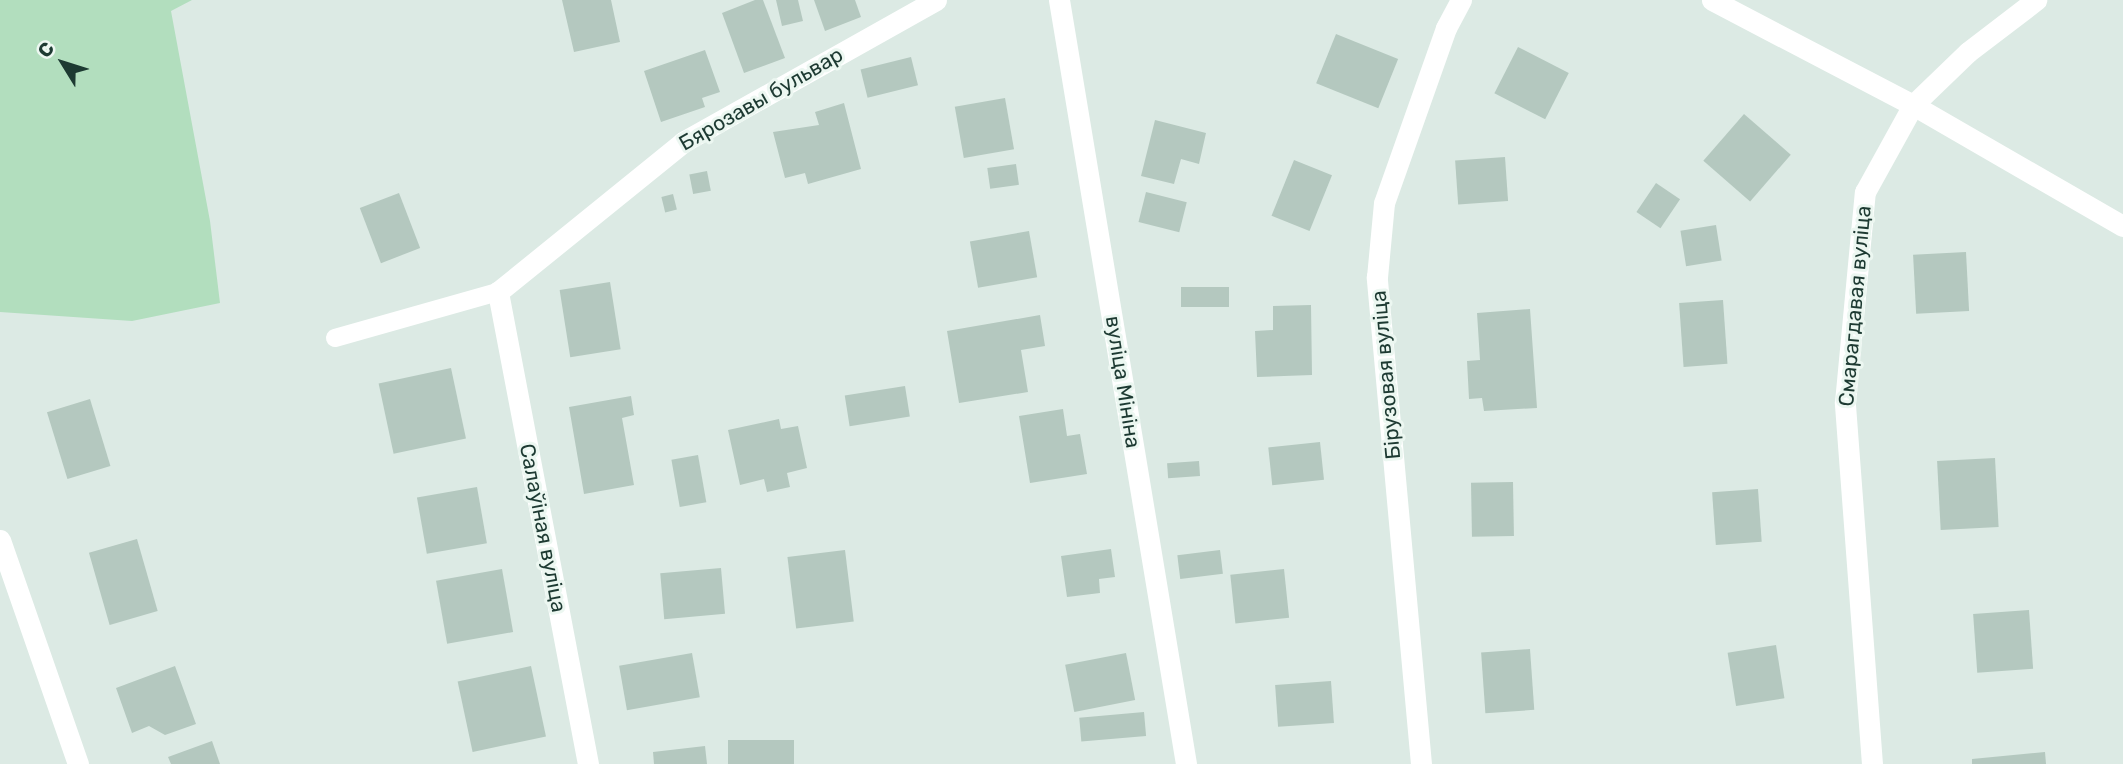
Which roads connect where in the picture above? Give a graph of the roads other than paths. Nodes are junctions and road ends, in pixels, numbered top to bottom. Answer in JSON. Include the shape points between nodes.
{"nodes":[{"id":1,"x":936,"y":0,"type":"edge"},
{"id":2,"x":1059,"y":0,"type":"edge"},
{"id":3,"x":1461,"y":0,"type":"edge"},
{"id":4,"x":1712,"y":0,"type":"edge"},
{"id":5,"x":2036,"y":0,"type":"edge"},
{"id":6,"x":1913,"y":105,"type":"junction"},
{"id":7,"x":2123,"y":226,"type":"edge"},
{"id":8,"x":498,"y":292,"type":"junction"},
{"id":9,"x":335,"y":338,"type":"dead end"},
{"id":10,"x":0,"y":540,"type":"edge"},
{"id":11,"x":8,"y":586,"type":"edge"},
{"id":12,"x":78,"y":764,"type":"edge"},
{"id":13,"x":588,"y":764,"type":"edge"},
{"id":14,"x":1186,"y":764,"type":"edge"},
{"id":15,"x":1421,"y":764,"type":"edge"},
{"id":16,"x":1872,"y":764,"type":"edge"}],
"edges":[{"from":1,"to":8,"type":"street","name":"Бярозавы бульвар","via":[[683,142]]},
{"from":2,"to":14,"type":"street","name":"вуліца Мініна"},
{"from":3,"to":15,"type":"street","name":"Бірузовая вуліца","via":[[1446,29],[1384,203],[1377,277]]},
{"from":4,"to":6,"type":"street"},
{"from":5,"to":6,"type":"street","name":"Смарагдавая вуліца","via":[[1968,52]]},
{"from":6,"to":7,"type":"street"},
{"from":6,"to":16,"type":"street","name":"Смарагдавая вуліца","via":[[1865,192],[1845,402]]},
{"from":8,"to":9,"type":"lane"},
{"from":8,"to":13,"type":"street","name":"Салаўіная вуліца"},
{"from":10,"to":11,"type":"street"},
{"from":11,"to":12,"type":"street"}]}
